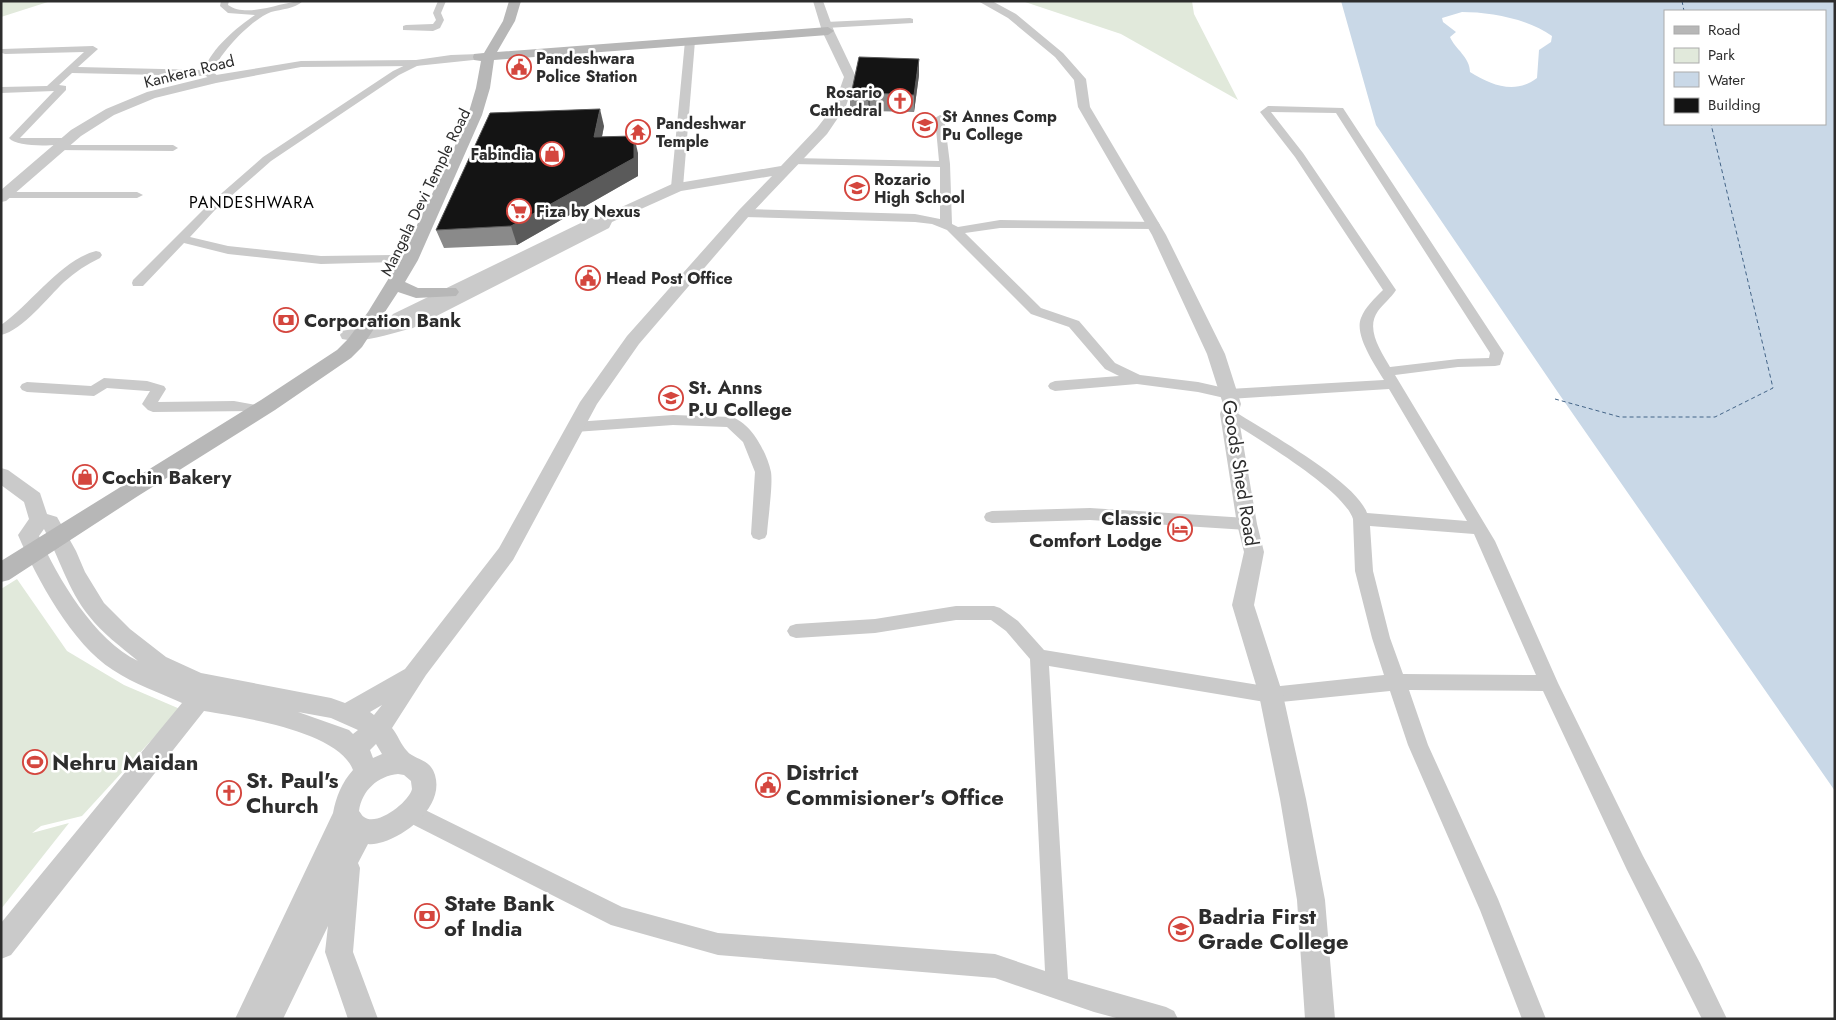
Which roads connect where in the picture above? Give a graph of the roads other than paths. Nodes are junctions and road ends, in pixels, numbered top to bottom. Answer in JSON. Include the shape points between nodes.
{"nodes":[{"id":1,"x":225,"y":1,"type":"edge"},
{"id":2,"x":299,"y":1,"type":"edge"},
{"id":3,"x":442,"y":1,"type":"edge"},
{"id":4,"x":505,"y":1,"type":"edge"},
{"id":5,"x":515,"y":1,"type":"edge"},
{"id":6,"x":818,"y":1,"type":"edge"},
{"id":7,"x":983,"y":1,"type":"edge"},
{"id":8,"x":260,"y":12,"type":"junction"},
{"id":9,"x":910,"y":20,"type":"dead end"},
{"id":10,"x":406,"y":28,"type":"dead end"},
{"id":11,"x":827,"y":28,"type":"junction"},
{"id":12,"x":690,"y":41,"type":"junction"},
{"id":13,"x":2,"y":51,"type":"edge"},
{"id":14,"x":484,"y":56,"type":"junction"},
{"id":15,"x":416,"y":63,"type":"junction"},
{"id":16,"x":70,"y":70,"type":"junction"},
{"id":17,"x":212,"y":76,"type":"junction"},
{"id":18,"x":480,"y":78,"type":"junction"},
{"id":19,"x":50,"y":88,"type":"junction"},
{"id":20,"x":1,"y":90,"type":"edge"},
{"id":21,"x":940,"y":118,"type":"dead end"},
{"id":22,"x":62,"y":145,"type":"junction"},
{"id":23,"x":173,"y":148,"type":"dead end"},
{"id":24,"x":944,"y":164,"type":"junction"},
{"id":25,"x":788,"y":166,"type":"junction"},
{"id":26,"x":747,"y":176,"type":"junction"},
{"id":27,"x":677,"y":187,"type":"junction"},
{"id":28,"x":768,"y":187,"type":"junction"},
{"id":29,"x":4,"y":193,"type":"edge"},
{"id":30,"x":137,"y":195,"type":"dead end"},
{"id":31,"x":420,"y":202,"type":"dead end"},
{"id":32,"x":744,"y":213,"type":"junction"},
{"id":33,"x":605,"y":220,"type":"junction"},
{"id":34,"x":1154,"y":225,"type":"junction"},
{"id":35,"x":951,"y":227,"type":"junction"},
{"id":36,"x":182,"y":238,"type":"junction"},
{"id":37,"x":400,"y":242,"type":"dead end"},
{"id":38,"x":96,"y":255,"type":"dead end"},
{"id":39,"x":392,"y":259,"type":"junction"},
{"id":40,"x":138,"y":283,"type":"dead end"},
{"id":41,"x":395,"y":284,"type":"junction"},
{"id":42,"x":450,"y":292,"type":"junction"},
{"id":43,"x":393,"y":326,"type":"junction"},
{"id":44,"x":1,"y":331,"type":"edge"},
{"id":45,"x":349,"y":339,"type":"junction"},
{"id":46,"x":1389,"y":378,"type":"junction"},
{"id":47,"x":1137,"y":380,"type":"junction"},
{"id":48,"x":1055,"y":386,"type":"dead end"},
{"id":49,"x":27,"y":387,"type":"dead end"},
{"id":50,"x":1229,"y":394,"type":"junction"},
{"id":51,"x":251,"y":408,"type":"junction"},
{"id":52,"x":1229,"y":414,"type":"junction"},
{"id":53,"x":575,"y":428,"type":"junction"},
{"id":54,"x":1,"y":475,"type":"edge"},
{"id":55,"x":992,"y":517,"type":"dead end"},
{"id":56,"x":1360,"y":519,"type":"junction"},
{"id":57,"x":1247,"y":524,"type":"junction"},
{"id":58,"x":1479,"y":528,"type":"junction"},
{"id":59,"x":759,"y":534,"type":"dead end"},
{"id":60,"x":43,"y":535,"type":"junction"},
{"id":61,"x":1,"y":558,"type":"edge"},
{"id":62,"x":1,"y":573,"type":"edge"},
{"id":63,"x":796,"y":631,"type":"dead end"},
{"id":64,"x":1039,"y":657,"type":"junction"},
{"id":65,"x":414,"y":675,"type":"junction"},
{"id":66,"x":1396,"y":682,"type":"junction"},
{"id":67,"x":1549,"y":684,"type":"junction"},
{"id":68,"x":204,"y":692,"type":"junction"},
{"id":69,"x":1270,"y":695,"type":"junction"},
{"id":70,"x":346,"y":714,"type":"junction"},
{"id":71,"x":375,"y":729,"type":"junction"},
{"id":72,"x":354,"y":750,"type":"junction"},
{"id":73,"x":400,"y":763,"type":"junction"},
{"id":74,"x":367,"y":774,"type":"junction"},
{"id":75,"x":411,"y":813,"type":"junction"},
{"id":76,"x":353,"y":822,"type":"junction"},
{"id":77,"x":338,"y":855,"type":"junction"},
{"id":78,"x":1,"y":945,"type":"edge"},
{"id":79,"x":1057,"y":987,"type":"junction"},
{"id":80,"x":250,"y":1019,"type":"edge"},
{"id":81,"x":267,"y":1019,"type":"edge"},
{"id":82,"x":363,"y":1019,"type":"edge"},
{"id":83,"x":1166,"y":1019,"type":"edge"},
{"id":84,"x":1320,"y":1019,"type":"edge"},
{"id":85,"x":1534,"y":1019,"type":"edge"},
{"id":86,"x":1715,"y":1019,"type":"edge"}],
"edges":[{"from":1,"to":8,"type":"street","via":[[224,6],[231,11]]},
{"from":2,"to":8,"type":"street"},
{"from":3,"to":10,"type":"street","via":[[437,13],[440,20],[437,26]]},
{"from":4,"to":14,"type":"main road","name":"Mangala Devi Temple Road","via":[[499,21],[481,49]]},
{"from":5,"to":14,"type":"main road","name":"Mangala Devi Temple Road","via":[[509,21]]},
{"from":6,"to":11,"type":"street"},
{"from":7,"to":34,"type":"street","name":"Goods Shed Road","via":[[1012,16],[1059,54],[1080,79],[1084,107]]},
{"from":8,"to":17,"type":"street","via":[[263,15],[243,27],[212,61]]},
{"from":9,"to":11,"type":"street"},
{"from":11,"to":12,"type":"main road"},
{"from":11,"to":25,"type":"street","via":[[850,76],[840,106],[822,132]]},
{"from":12,"to":14,"type":"main road"},
{"from":12,"to":27,"type":"street"},
{"from":13,"to":16,"type":"street","via":[[93,48]]},
{"from":14,"to":15,"type":"street","name":"Kankera Road"},
{"from":14,"to":18,"type":"main road","name":"Mangala Devi Temple Road","via":[[486,64]]},
{"from":15,"to":17,"type":"street","name":"Kankera Road","via":[[301,64]]},
{"from":15,"to":36,"type":"street","via":[[267,158]]},
{"from":16,"to":17,"type":"street"},
{"from":16,"to":19,"type":"street"},
{"from":17,"to":22,"type":"street","name":"Kankera Road","via":[[110,112]]},
{"from":18,"to":31,"type":"main road","name":"Mangala Devi Temple Road","via":[[453,140]]},
{"from":18,"to":41,"type":"main road","name":"Mangala Devi Temple Road","via":[[475,115]]},
{"from":19,"to":20,"type":"street"},
{"from":19,"to":22,"type":"street","via":[[63,88],[14,138]]},
{"from":21,"to":24,"type":"street"},
{"from":22,"to":23,"type":"street"},
{"from":22,"to":29,"type":"street","name":"Kankera Road"},
{"from":24,"to":25,"type":"street"},
{"from":24,"to":35,"type":"street"},
{"from":25,"to":26,"type":"street"},
{"from":25,"to":28,"type":"street"},
{"from":26,"to":27,"type":"street"},
{"from":26,"to":28,"type":"street"},
{"from":27,"to":33,"type":"street"},
{"from":28,"to":32,"type":"street"},
{"from":29,"to":30,"type":"street"},
{"from":32,"to":35,"type":"street","via":[[915,218],[936,220]]},
{"from":32,"to":53,"type":"street","via":[[632,340]]},
{"from":33,"to":42,"type":"street","via":[[596,221]]},
{"from":33,"to":43,"type":"street","via":[[604,225],[407,324]]},
{"from":34,"to":35,"type":"street","via":[[1000,224]]},
{"from":34,"to":50,"type":"street","name":"Goods Shed Road","via":[[1216,354]]},
{"from":35,"to":47,"type":"street","via":[[1036,310],[1074,324],[1110,366]]},
{"from":36,"to":39,"type":"street","via":[[228,250],[321,260]]},
{"from":36,"to":40,"type":"street"},
{"from":37,"to":39,"type":"main road","name":"Mangala Devi Temple Road"},
{"from":38,"to":44,"type":"street","via":[[70,270]]},
{"from":39,"to":45,"type":"main road","name":"Mangala Devi Temple Road"},
{"from":41,"to":42,"type":"main road","via":[[416,293]]},
{"from":41,"to":45,"type":"main road","name":"Mangala Devi Temple Road"},
{"from":42,"to":43,"type":"street","via":[[399,317]]},
{"from":43,"to":45,"type":"street"},
{"from":45,"to":51,"type":"main road"},
{"from":45,"to":60,"type":"main road","via":[[344,354],[268,405],[130,490]]},
{"from":46,"to":46,"type":"street","via":[[1458,363],[1495,362],[1498,353],[1339,110],[1268,109],[1265,112],[1299,155],[1390,290],[1370,313],[1366,324],[1374,352]]},
{"from":46,"to":50,"type":"street"},
{"from":46,"to":58,"type":"street"},
{"from":47,"to":48,"type":"street"},
{"from":47,"to":50,"type":"street"},
{"from":49,"to":51,"type":"street","via":[[94,391],[104,383],[147,386],[159,389],[149,404],[152,407]]},
{"from":50,"to":52,"type":"street","name":"Goods Shed Road","via":[[1232,404]]},
{"from":51,"to":60,"type":"main road"},
{"from":52,"to":56,"type":"street","via":[[1330,480],[1358,510]]},
{"from":52,"to":57,"type":"street","name":"Goods Shed Road"},
{"from":53,"to":59,"type":"street","via":[[673,420],[731,422],[750,439],[763,472]]},
{"from":53,"to":65,"type":"street","via":[[506,554]]},
{"from":54,"to":60,"type":"street","via":[[33,498]]},
{"from":55,"to":57,"type":"street","via":[[1090,514]]},
{"from":56,"to":58,"type":"street"},
{"from":56,"to":66,"type":"street","via":[[1364,571]]},
{"from":57,"to":69,"type":"street","name":"Goods Shed Road","via":[[1254,552],[1243,605]]},
{"from":58,"to":67,"type":"street"},
{"from":60,"to":61,"type":"main road"},
{"from":60,"to":62,"type":"main road"},
{"from":60,"to":68,"type":"street","via":[[60,595],[98,646],[122,664]]},
{"from":63,"to":64,"type":"street","via":[[875,626],[956,613],[994,613],[1012,626]]},
{"from":64,"to":69,"type":"street"},
{"from":64,"to":79,"type":"street"},
{"from":65,"to":70,"type":"street"},
{"from":65,"to":71,"type":"street","via":[[386,719]]},
{"from":66,"to":67,"type":"street"},
{"from":66,"to":69,"type":"street"},
{"from":66,"to":85,"type":"street","via":[[1418,745],[1490,907]]},
{"from":67,"to":86,"type":"street"},
{"from":68,"to":70,"type":"street","via":[[331,708]]},
{"from":68,"to":72,"type":"street","via":[[316,728],[340,738]]},
{"from":68,"to":78,"type":"street"},
{"from":69,"to":84,"type":"street","name":"Goods Shed Road","via":[[1311,900]]},
{"from":70,"to":71,"type":"street"},
{"from":71,"to":72,"type":"street"},
{"from":71,"to":73,"type":"street","via":[[383,735]]},
{"from":72,"to":74,"type":"street","via":[[360,755]]},
{"from":73,"to":74,"type":"street"},
{"from":73,"to":75,"type":"street","via":[[411,766],[424,780],[424,791]]},
{"from":74,"to":76,"type":"street","via":[[350,793],[346,804]]},
{"from":75,"to":76,"type":"street","via":[[386,829],[373,831]]},
{"from":75,"to":79,"type":"street","via":[[619,917],[718,944],[995,966]]},
{"from":76,"to":77,"type":"street"},
{"from":77,"to":80,"type":"street"},
{"from":77,"to":81,"type":"street"},
{"from":77,"to":82,"type":"street","via":[[339,952]]},
{"from":79,"to":83,"type":"street"}]}
